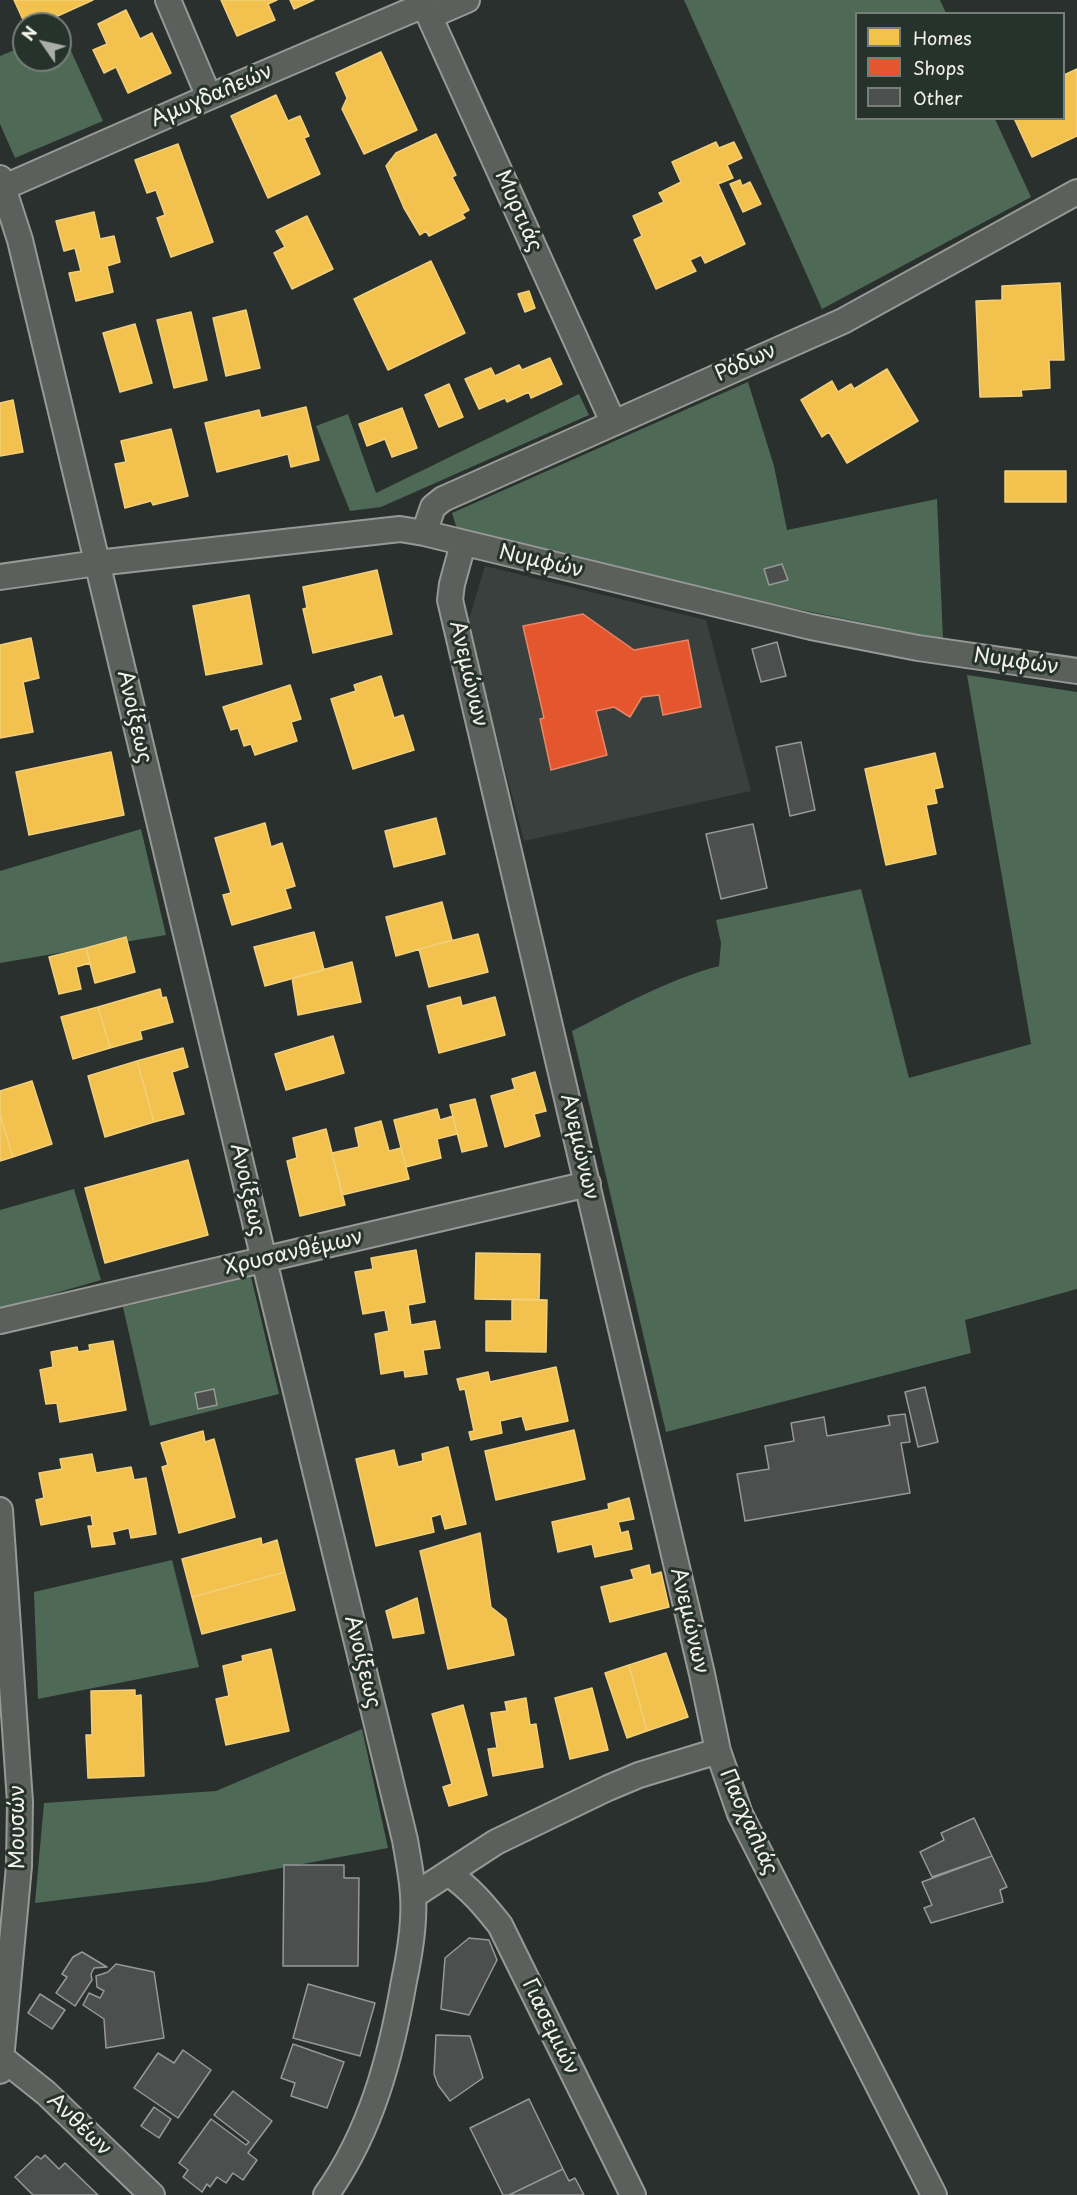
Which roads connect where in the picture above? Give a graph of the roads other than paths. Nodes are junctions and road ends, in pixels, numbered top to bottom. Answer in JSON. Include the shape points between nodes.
{"nodes":[{"id":1,"x":168,"y":0,"type":"edge"},
{"id":2,"x":467,"y":0,"type":"edge"},
{"id":3,"x":425,"y":7,"type":"edge"},
{"id":4,"x":209,"y":97,"type":"junction"},
{"id":5,"x":1,"y":185,"type":"edge"},
{"id":6,"x":1077,"y":192,"type":"edge"},
{"id":7,"x":613,"y":422,"type":"junction"},
{"id":8,"x":424,"y":533,"type":"junction"},
{"id":9,"x":463,"y":544,"type":"junction"},
{"id":10,"x":97,"y":563,"type":"junction"},
{"id":11,"x":0,"y":577,"type":"edge"},
{"id":12,"x":1077,"y":671,"type":"edge"},
{"id":13,"x":588,"y":1184,"type":"junction"},
{"id":14,"x":264,"y":1260,"type":"junction"},
{"id":15,"x":0,"y":1322,"type":"edge"},
{"id":16,"x":0,"y":1510,"type":"edge"},
{"id":17,"x":718,"y":1752,"type":"junction"},
{"id":18,"x":449,"y":1874,"type":"junction"},
{"id":19,"x":413,"y":1896,"type":"junction"},
{"id":20,"x":1,"y":2065,"type":"edge"},
{"id":21,"x":152,"y":2195,"type":"edge"},
{"id":22,"x":326,"y":2195,"type":"edge"},
{"id":23,"x":633,"y":2195,"type":"edge"},
{"id":24,"x":934,"y":2195,"type":"edge"}],
"edges":[{"from":1,"to":4,"type":"street"},
{"from":2,"to":3,"type":"street","name":"Αμυγδαλεών"},
{"from":3,"to":4,"type":"street","name":"Αμυγδαλεών"},
{"from":3,"to":7,"type":"street","name":"Μυρτιάς"},
{"from":4,"to":5,"type":"street","name":"Αμυγδαλεών"},
{"from":5,"to":10,"type":"street","name":"Ανοίξεως","via":[[20,240]]},
{"from":6,"to":7,"type":"street","name":"Ρόδων","via":[[843,321]]},
{"from":7,"to":8,"type":"street","name":"Ρόδων","via":[[443,499],[433,507]]},
{"from":8,"to":9,"type":"street","name":"Νυμφών"},
{"from":8,"to":10,"type":"street","name":"Νυμφών","via":[[384,530]]},
{"from":9,"to":12,"type":"street","name":"Νυμφών","via":[[811,627],[918,648]]},
{"from":9,"to":13,"type":"street","name":"Ανεμώνων","via":[[450,600]]},
{"from":10,"to":11,"type":"street","name":"Νυμφών"},
{"from":10,"to":14,"type":"street","name":"Ανοίξεως"},
{"from":13,"to":14,"type":"street","name":"Χρυσανθέμων"},
{"from":13,"to":17,"type":"street","name":"Ανεμώνων"},
{"from":14,"to":15,"type":"street","name":"Χρυσανθέμων"},
{"from":14,"to":19,"type":"street","name":"Ανοίξεως","via":[[405,1840]]},
{"from":16,"to":20,"type":"street","name":"Μουσών","via":[[20,1802],[20,1866]]},
{"from":17,"to":18,"type":"street","name":"Πασχαλιάς","via":[[608,1788],[496,1842]]},
{"from":17,"to":24,"type":"street","name":"Πασχαλιάς","via":[[740,1814]]},
{"from":18,"to":19,"type":"street","name":"Πασχαλιάς"},
{"from":18,"to":23,"type":"street","name":"Γιασεμιών","via":[[483,1902],[500,1925]]},
{"from":19,"to":22,"type":"street","name":"Ανοίξεως","via":[[412,1940],[388,2062],[356,2146]]},
{"from":20,"to":21,"type":"street","name":"Ανθέων","via":[[46,2093]]}]}
